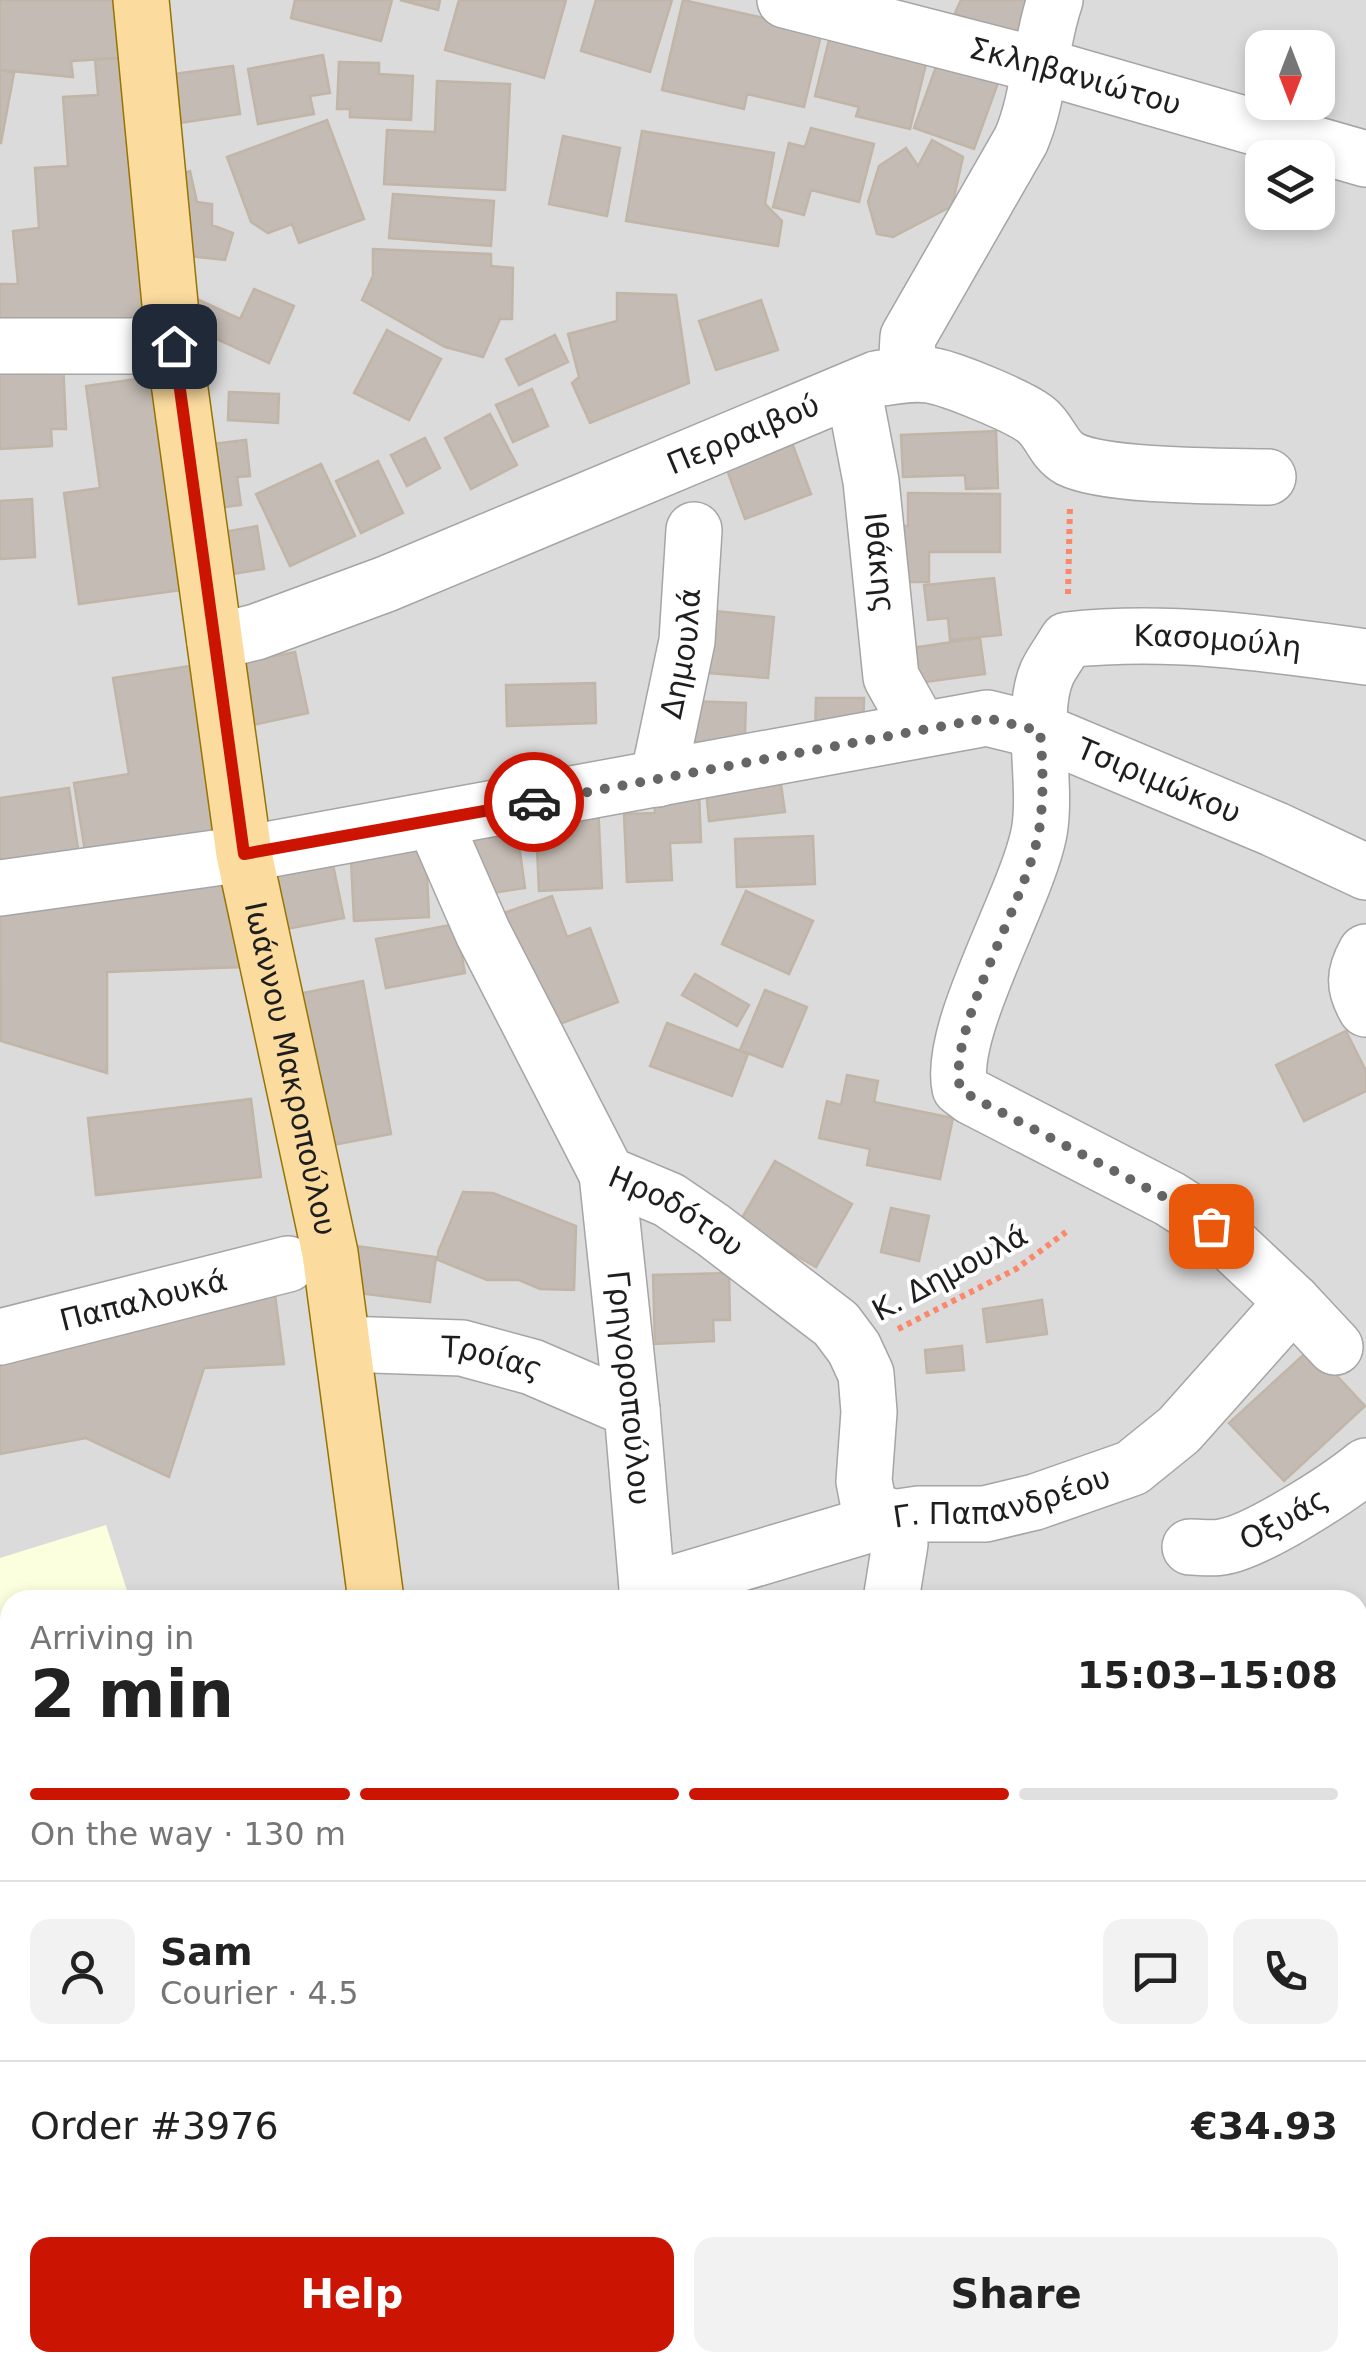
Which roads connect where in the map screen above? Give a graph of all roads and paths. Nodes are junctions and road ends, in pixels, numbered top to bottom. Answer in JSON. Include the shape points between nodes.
{"nodes":[{"id":1,"x":140,"y":0,"type":"edge"},
{"id":2,"x":784,"y":0,"type":"edge"},
{"id":3,"x":1055,"y":0,"type":"edge"},
{"id":4,"x":1038,"y":65,"type":"junction"},
{"id":5,"x":1366,"y":159,"type":"edge"},
{"id":6,"x":0,"y":346,"type":"edge"},
{"id":7,"x":174,"y":346,"type":"junction"},
{"id":8,"x":906,"y":374,"type":"junction"},
{"id":9,"x":850,"y":391,"type":"junction"},
{"id":10,"x":1070,"y":459,"type":"junction"},
{"id":11,"x":1268,"y":477,"type":"dead end"},
{"id":12,"x":694,"y":530,"type":"dead end"},
{"id":13,"x":1067,"y":640,"type":"junction"},
{"id":14,"x":215,"y":642,"type":"junction"},
{"id":15,"x":1366,"y":657,"type":"edge"},
{"id":16,"x":920,"y":729,"type":"junction"},
{"id":17,"x":1040,"y":731,"type":"junction"},
{"id":18,"x":658,"y":779,"type":"junction"},
{"id":19,"x":434,"y":820,"type":"junction"},
{"id":20,"x":244,"y":854,"type":"junction"},
{"id":21,"x":1366,"y":872,"type":"edge"},
{"id":22,"x":0,"y":888,"type":"edge"},
{"id":23,"x":1366,"y":952,"type":"edge"},
{"id":24,"x":1366,"y":1008,"type":"edge"},
{"id":25,"x":607,"y":1174,"type":"junction"},
{"id":26,"x":1066,"y":1232,"type":"dead end"},
{"id":27,"x":288,"y":1264,"type":"dead end"},
{"id":28,"x":1293,"y":1302,"type":"junction"},
{"id":29,"x":0,"y":1338,"type":"edge"},
{"id":30,"x":343,"y":1344,"type":"junction"},
{"id":31,"x":1335,"y":1347,"type":"dead end"},
{"id":32,"x":854,"y":1348,"type":"junction"},
{"id":33,"x":632,"y":1410,"type":"junction"},
{"id":34,"x":1366,"y":1466,"type":"edge"},
{"id":35,"x":892,"y":1518,"type":"junction"},
{"id":36,"x":1190,"y":1547,"type":"dead end"},
{"id":37,"x":375,"y":1590,"type":"edge"},
{"id":38,"x":647,"y":1590,"type":"edge"},
{"id":39,"x":666,"y":1590,"type":"edge"},
{"id":40,"x":893,"y":1590,"type":"edge"}],
"edges":[{"from":1,"to":7,"type":"main road","name":"Ιωάννου Μακροπούλου"},
{"from":2,"to":4,"type":"street","name":"Σκληβανιώτου"},
{"from":3,"to":4,"type":"street"},
{"from":4,"to":5,"type":"street","name":"Σκληβανιώτου"},
{"from":4,"to":8,"type":"street","via":[[1030,118],[908,337]]},
{"from":6,"to":7,"type":"street"},
{"from":7,"to":14,"type":"main road","name":"Ιωάννου Μακροπούλου"},
{"from":8,"to":9,"type":"street","name":"Περραιβού"},
{"from":8,"to":10,"type":"street","name":"Περραιβού","via":[[935,376],[1035,418]]},
{"from":9,"to":14,"type":"street","name":"Περραιβού","via":[[386,584]]},
{"from":9,"to":16,"type":"street","name":"Ιθάκης","via":[[871,482],[891,677]]},
{"from":10,"to":11,"type":"street","via":[[1108,468]]},
{"from":10,"to":13,"type":"path"},
{"from":12,"to":18,"type":"street","name":"Δημουλά","via":[[687,641]]},
{"from":13,"to":15,"type":"street","name":"Κασομούλη","via":[[1182,635]]},
{"from":13,"to":17,"type":"street","via":[[1046,675]]},
{"from":14,"to":20,"type":"main road","name":"Ιωάννου Μακροπούλου"},
{"from":16,"to":17,"type":"street","name":"Τσιριμώκου","via":[[987,718]]},
{"from":16,"to":18,"type":"street","name":"Τσιριμώκου"},
{"from":17,"to":21,"type":"street","name":"Τσιριμώκου"},
{"from":17,"to":28,"type":"street","via":[[1039,833],[975,1005],[958,1062],[960,1088],[1211,1226]]},
{"from":18,"to":19,"type":"street","name":"Τσιριμώκου"},
{"from":19,"to":20,"type":"street","name":"Τσιριμώκου"},
{"from":19,"to":25,"type":"street","name":"Ηροδότου","via":[[476,919]]},
{"from":20,"to":22,"type":"street","name":"Τσιριμώκου"},
{"from":20,"to":30,"type":"main road","name":"Ιωάννου Μακροπούλου","via":[[330,1253]]},
{"from":23,"to":24,"type":"street","via":[[1356,989]]},
{"from":25,"to":32,"type":"street","name":"Ηροδότου","via":[[669,1200],[713,1230],[836,1324]]},
{"from":25,"to":33,"type":"street","name":"Γρηγοροπούλου"},
{"from":26,"to":32,"type":"path","name":"Κ. Δημουλά","via":[[1016,1270]]},
{"from":27,"to":29,"type":"street","name":"Παπαλουκά"},
{"from":28,"to":31,"type":"street"},
{"from":28,"to":35,"type":"street","name":"Γ. Παπανδρέου","via":[[1179,1430],[1132,1468],[984,1514]]},
{"from":30,"to":33,"type":"street","name":"Τροίας","via":[[462,1348],[532,1367]]},
{"from":30,"to":37,"type":"main road","name":"Ιωάννου Μακροπούλου"},
{"from":32,"to":35,"type":"street","name":"Ηροδότου","via":[[866,1374],[869,1507]]},
{"from":33,"to":38,"type":"street","name":"Γρηγοροπούλου"},
{"from":34,"to":36,"type":"street","name":"Οξυάς","via":[[1258,1532],[1223,1548]]},
{"from":35,"to":39,"type":"street","name":"Γ. Παπανδρέου"},
{"from":35,"to":40,"type":"street","via":[[900,1544]]}]}
